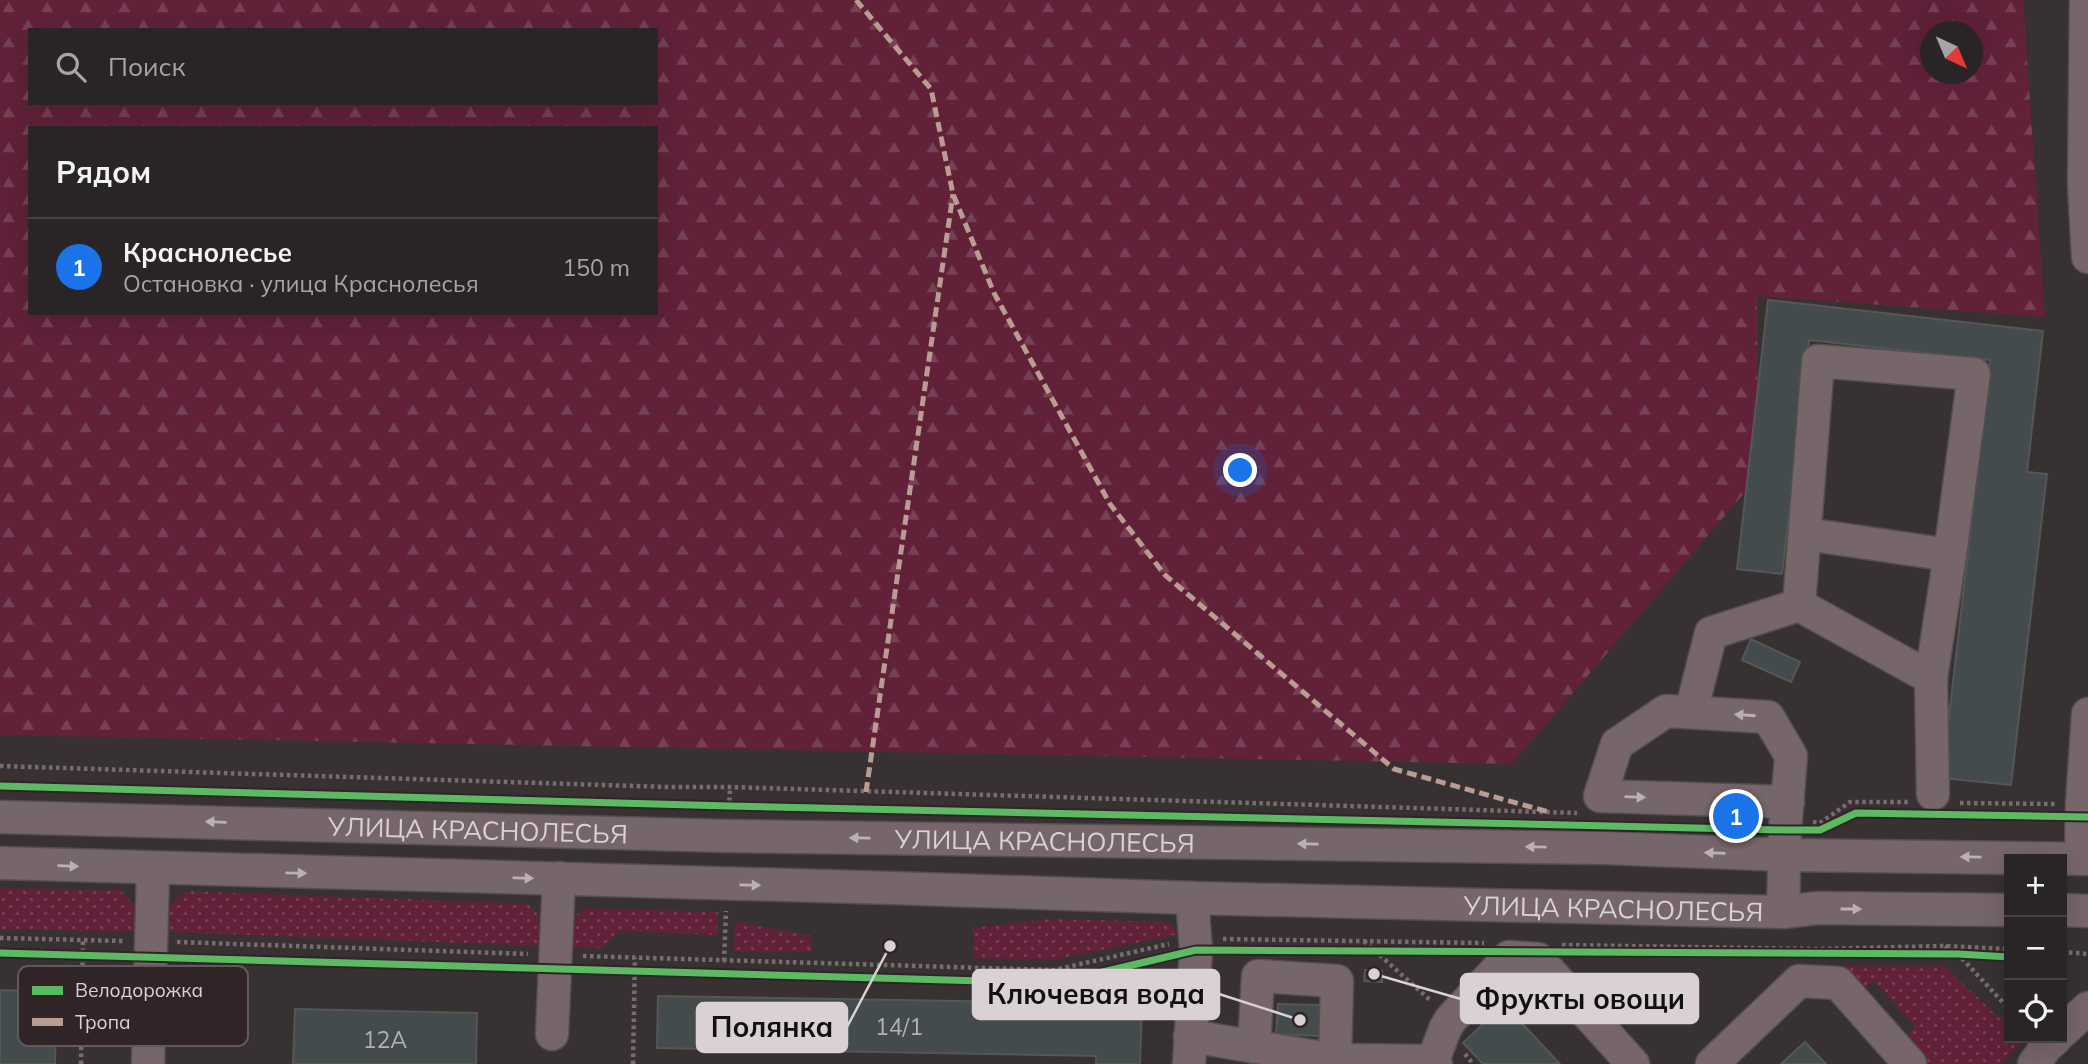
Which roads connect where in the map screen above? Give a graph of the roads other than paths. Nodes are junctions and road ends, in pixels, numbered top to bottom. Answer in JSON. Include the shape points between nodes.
{"nodes":[{"id":1,"x":2086,"y":0,"type":"edge"},
{"id":2,"x":2086,"y":184,"type":"edge"},
{"id":3,"x":2088,"y":257,"type":"edge"},
{"id":4,"x":1805,"y":534,"type":"junction"},
{"id":5,"x":1950,"y":555,"type":"junction"},
{"id":6,"x":1800,"y":605,"type":"junction"},
{"id":7,"x":1931,"y":678,"type":"junction"},
{"id":8,"x":1691,"y":712,"type":"junction"},
{"id":9,"x":2088,"y":714,"type":"edge"},
{"id":10,"x":1937,"y":800,"type":"road end"},
{"id":11,"x":0,"y":817,"type":"edge"},
{"id":12,"x":1786,"y":826,"type":"junction"},
{"id":13,"x":2085,"y":859,"type":"edge"},
{"id":14,"x":0,"y":863,"type":"edge"},
{"id":15,"x":153,"y":869,"type":"junction"},
{"id":16,"x":559,"y":878,"type":"junction"},
{"id":17,"x":1192,"y":898,"type":"junction"},
{"id":18,"x":2004,"y":910,"type":"edge"},
{"id":19,"x":2067,"y":910,"type":"edge"},
{"id":20,"x":2088,"y":911,"type":"edge"},
{"id":21,"x":1783,"y":912,"type":"junction"},
{"id":22,"x":151,"y":966,"type":"edge"},
{"id":23,"x":2088,"y":1008,"type":"edge"},
{"id":24,"x":2067,"y":1027,"type":"edge"},
{"id":25,"x":552,"y":1034,"type":"dead end"},
{"id":26,"x":2050,"y":1043,"type":"edge"},
{"id":27,"x":149,"y":1046,"type":"edge"},
{"id":28,"x":1254,"y":1046,"type":"junction"},
{"id":29,"x":1190,"y":1050,"type":"edge"},
{"id":30,"x":1335,"y":1060,"type":"junction"},
{"id":31,"x":1435,"y":1063,"type":"edge"},
{"id":32,"x":148,"y":1064,"type":"edge"},
{"id":33,"x":1633,"y":1064,"type":"edge"},
{"id":34,"x":1712,"y":1064,"type":"edge"},
{"id":35,"x":1910,"y":1064,"type":"edge"},
{"id":36,"x":2035,"y":1064,"type":"edge"}],
"edges":[{"from":1,"to":2,"type":"street"},
{"from":2,"to":3,"type":"street"},
{"from":4,"to":5,"type":"street"},
{"from":4,"to":5,"type":"street","via":[[1818,361],[1974,374]]},
{"from":4,"to":6,"type":"street"},
{"from":5,"to":7,"type":"street"},
{"from":6,"to":7,"type":"street"},
{"from":6,"to":8,"type":"street","via":[[1711,633]]},
{"from":7,"to":10,"type":"street"},
{"from":12,"to":8,"type":"street","one_way":true,"via":[[1791,756],[1768,717]]},
{"from":8,"to":12,"type":"street","one_way":true,"via":[[1666,711],[1617,744],[1600,796]]},
{"from":9,"to":13,"type":"street","via":[[2082,804]]},
{"from":12,"to":11,"type":"street","name":"УЛИЦА КРАСНОЛЕСЬЯ","one_way":true,"via":[[1604,848],[728,836]]},
{"from":13,"to":12,"type":"street","name":"УЛИЦА КРАСНОЛЕСЬЯ","one_way":true},
{"from":12,"to":21,"type":"street"},
{"from":14,"to":15,"type":"street","name":"УЛИЦА КРАСНОЛЕСЬЯ","one_way":true},
{"from":15,"to":16,"type":"street","name":"УЛИЦА КРАСНОЛЕСЬЯ","one_way":true},
{"from":15,"to":22,"type":"street"},
{"from":16,"to":17,"type":"street","name":"УЛИЦА КРАСНОЛЕСЬЯ","one_way":true},
{"from":16,"to":25,"type":"street"},
{"from":17,"to":21,"type":"street","name":"УЛИЦА КРАСНОЛЕСЬЯ"},
{"from":17,"to":29,"type":"street","via":[[1196,950]]},
{"from":21,"to":18,"type":"street","name":"УЛИЦА КРАСНОЛЕСЬЯ","one_way":true,"via":[[1818,908]]},
{"from":19,"to":20,"type":"street"},
{"from":23,"to":24,"type":"street"},
{"from":26,"to":36,"type":"street"},
{"from":27,"to":32,"type":"street"},
{"from":28,"to":29,"type":"street"},
{"from":28,"to":30,"type":"street"},
{"from":28,"to":30,"type":"street","via":[[1258,976],[1336,981]]},
{"from":30,"to":31,"type":"street"},
{"from":31,"to":33,"type":"street","via":[[1451,1019],[1509,957],[1538,960]]},
{"from":34,"to":35,"type":"street","via":[[1799,981],[1838,983]]}]}
